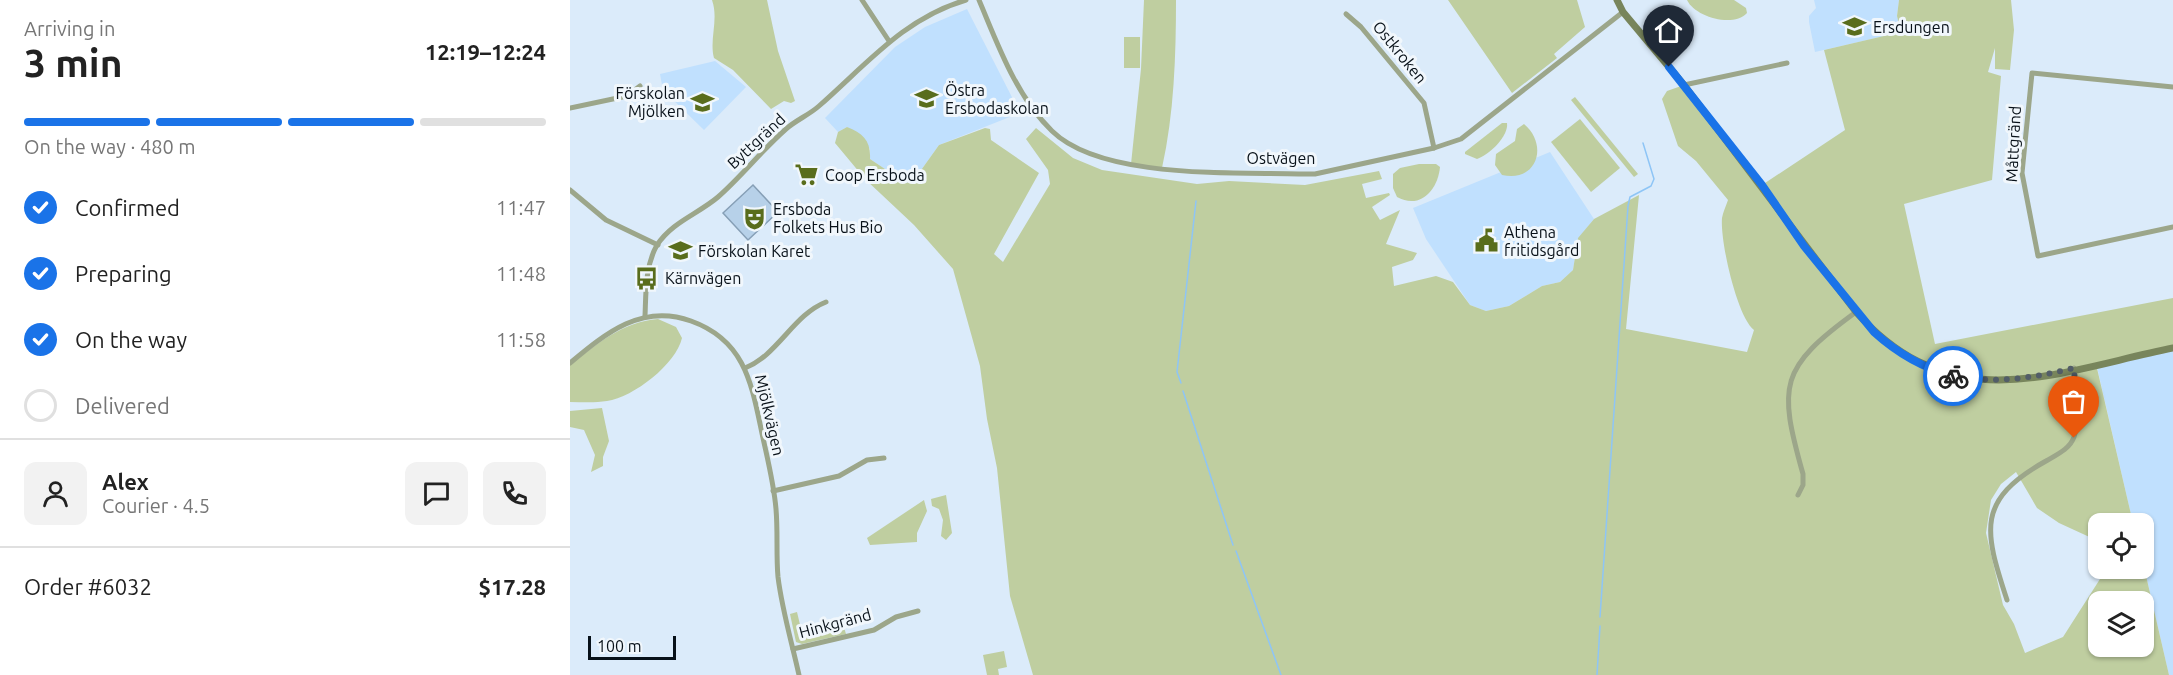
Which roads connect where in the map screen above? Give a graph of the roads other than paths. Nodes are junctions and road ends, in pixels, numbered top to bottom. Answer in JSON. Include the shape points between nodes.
{"nodes":[{"id":1,"x":862,"y":0,"type":"edge"},
{"id":2,"x":966,"y":0,"type":"edge"},
{"id":3,"x":979,"y":0,"type":"edge"},
{"id":4,"x":1617,"y":0,"type":"edge"},
{"id":5,"x":1623,"y":12,"type":"junction"},
{"id":6,"x":1346,"y":14,"type":"dead end"},
{"id":7,"x":889,"y":41,"type":"junction"},
{"id":8,"x":1787,"y":63,"type":"dead end"},
{"id":9,"x":1684,"y":85,"type":"junction"},
{"id":10,"x":640,"y":86,"type":"dead end"},
{"id":11,"x":2173,"y":87,"type":"edge"},
{"id":12,"x":570,"y":108,"type":"edge"},
{"id":13,"x":1434,"y":148,"type":"junction"},
{"id":14,"x":570,"y":190,"type":"edge"},
{"id":15,"x":2173,"y":227,"type":"edge"},
{"id":16,"x":658,"y":245,"type":"junction"},
{"id":17,"x":826,"y":302,"type":"dead end"},
{"id":18,"x":1856,"y":312,"type":"junction"},
{"id":19,"x":645,"y":316,"type":"junction"},
{"id":20,"x":2173,"y":348,"type":"edge"},
{"id":21,"x":570,"y":363,"type":"edge"},
{"id":22,"x":745,"y":368,"type":"junction"},
{"id":23,"x":2074,"y":368,"type":"junction"},
{"id":24,"x":884,"y":459,"type":"dead end"},
{"id":25,"x":774,"y":491,"type":"junction"},
{"id":26,"x":1798,"y":495,"type":"dead end"},
{"id":27,"x":2007,"y":600,"type":"dead end"},
{"id":28,"x":918,"y":611,"type":"dead end"},
{"id":29,"x":793,"y":648,"type":"junction"},
{"id":30,"x":799,"y":675,"type":"edge"}],
"edges":[{"from":1,"to":7,"type":"street"},
{"from":2,"to":7,"type":"street","name":"Byttgränd","via":[[930,15]]},
{"from":3,"to":13,"type":"street","name":"Ostvägen","via":[[1032,108],[1053,133],[1094,157],[1161,168],[1315,174]]},
{"from":4,"to":5,"type":"street"},
{"from":5,"to":9,"type":"street"},
{"from":5,"to":13,"type":"street","name":"Ostvägen","via":[[1465,136]]},
{"from":6,"to":13,"type":"street","name":"Ostkroken","via":[[1424,103]]},
{"from":7,"to":16,"type":"street","name":"Byttgränd","via":[[818,107],[785,130],[717,197],[671,229]]},
{"from":8,"to":9,"type":"street"},
{"from":9,"to":18,"type":"street"},
{"from":10,"to":12,"type":"street","via":[[627,96]]},
{"from":11,"to":15,"type":"street","name":"Måttgränd","via":[[2032,73],[2022,173],[2038,256]]},
{"from":14,"to":16,"type":"street","via":[[606,220]]},
{"from":16,"to":19,"type":"street","name":"Byttgränd","via":[[647,278]]},
{"from":17,"to":22,"type":"street","via":[[810,308],[757,362]]},
{"from":18,"to":23,"type":"street","via":[[1887,344],[1923,366],[1950,375],[2004,381]]},
{"from":18,"to":26,"type":"street","via":[[1805,354],[1787,390],[1787,411],[1803,474]]},
{"from":19,"to":21,"type":"street","name":"Mjölkvägen","via":[[612,329]]},
{"from":19,"to":22,"type":"street","name":"Mjölkvägen","via":[[674,316],[702,325],[724,340]]},
{"from":20,"to":23,"type":"street"},
{"from":22,"to":25,"type":"street","name":"Mjölkvägen"},
{"from":23,"to":27,"type":"street","via":[[2074,438],[2059,454],[2016,480],[1998,499],[1990,520],[1995,558]]},
{"from":24,"to":25,"type":"street","via":[[867,460],[839,476]]},
{"from":25,"to":29,"type":"street","name":"Mjölkvägen","via":[[778,577]]},
{"from":28,"to":29,"type":"street","name":"Hinkgränd","via":[[896,617],[874,630]]},
{"from":29,"to":30,"type":"street","name":"Mjölkvägen"}]}
